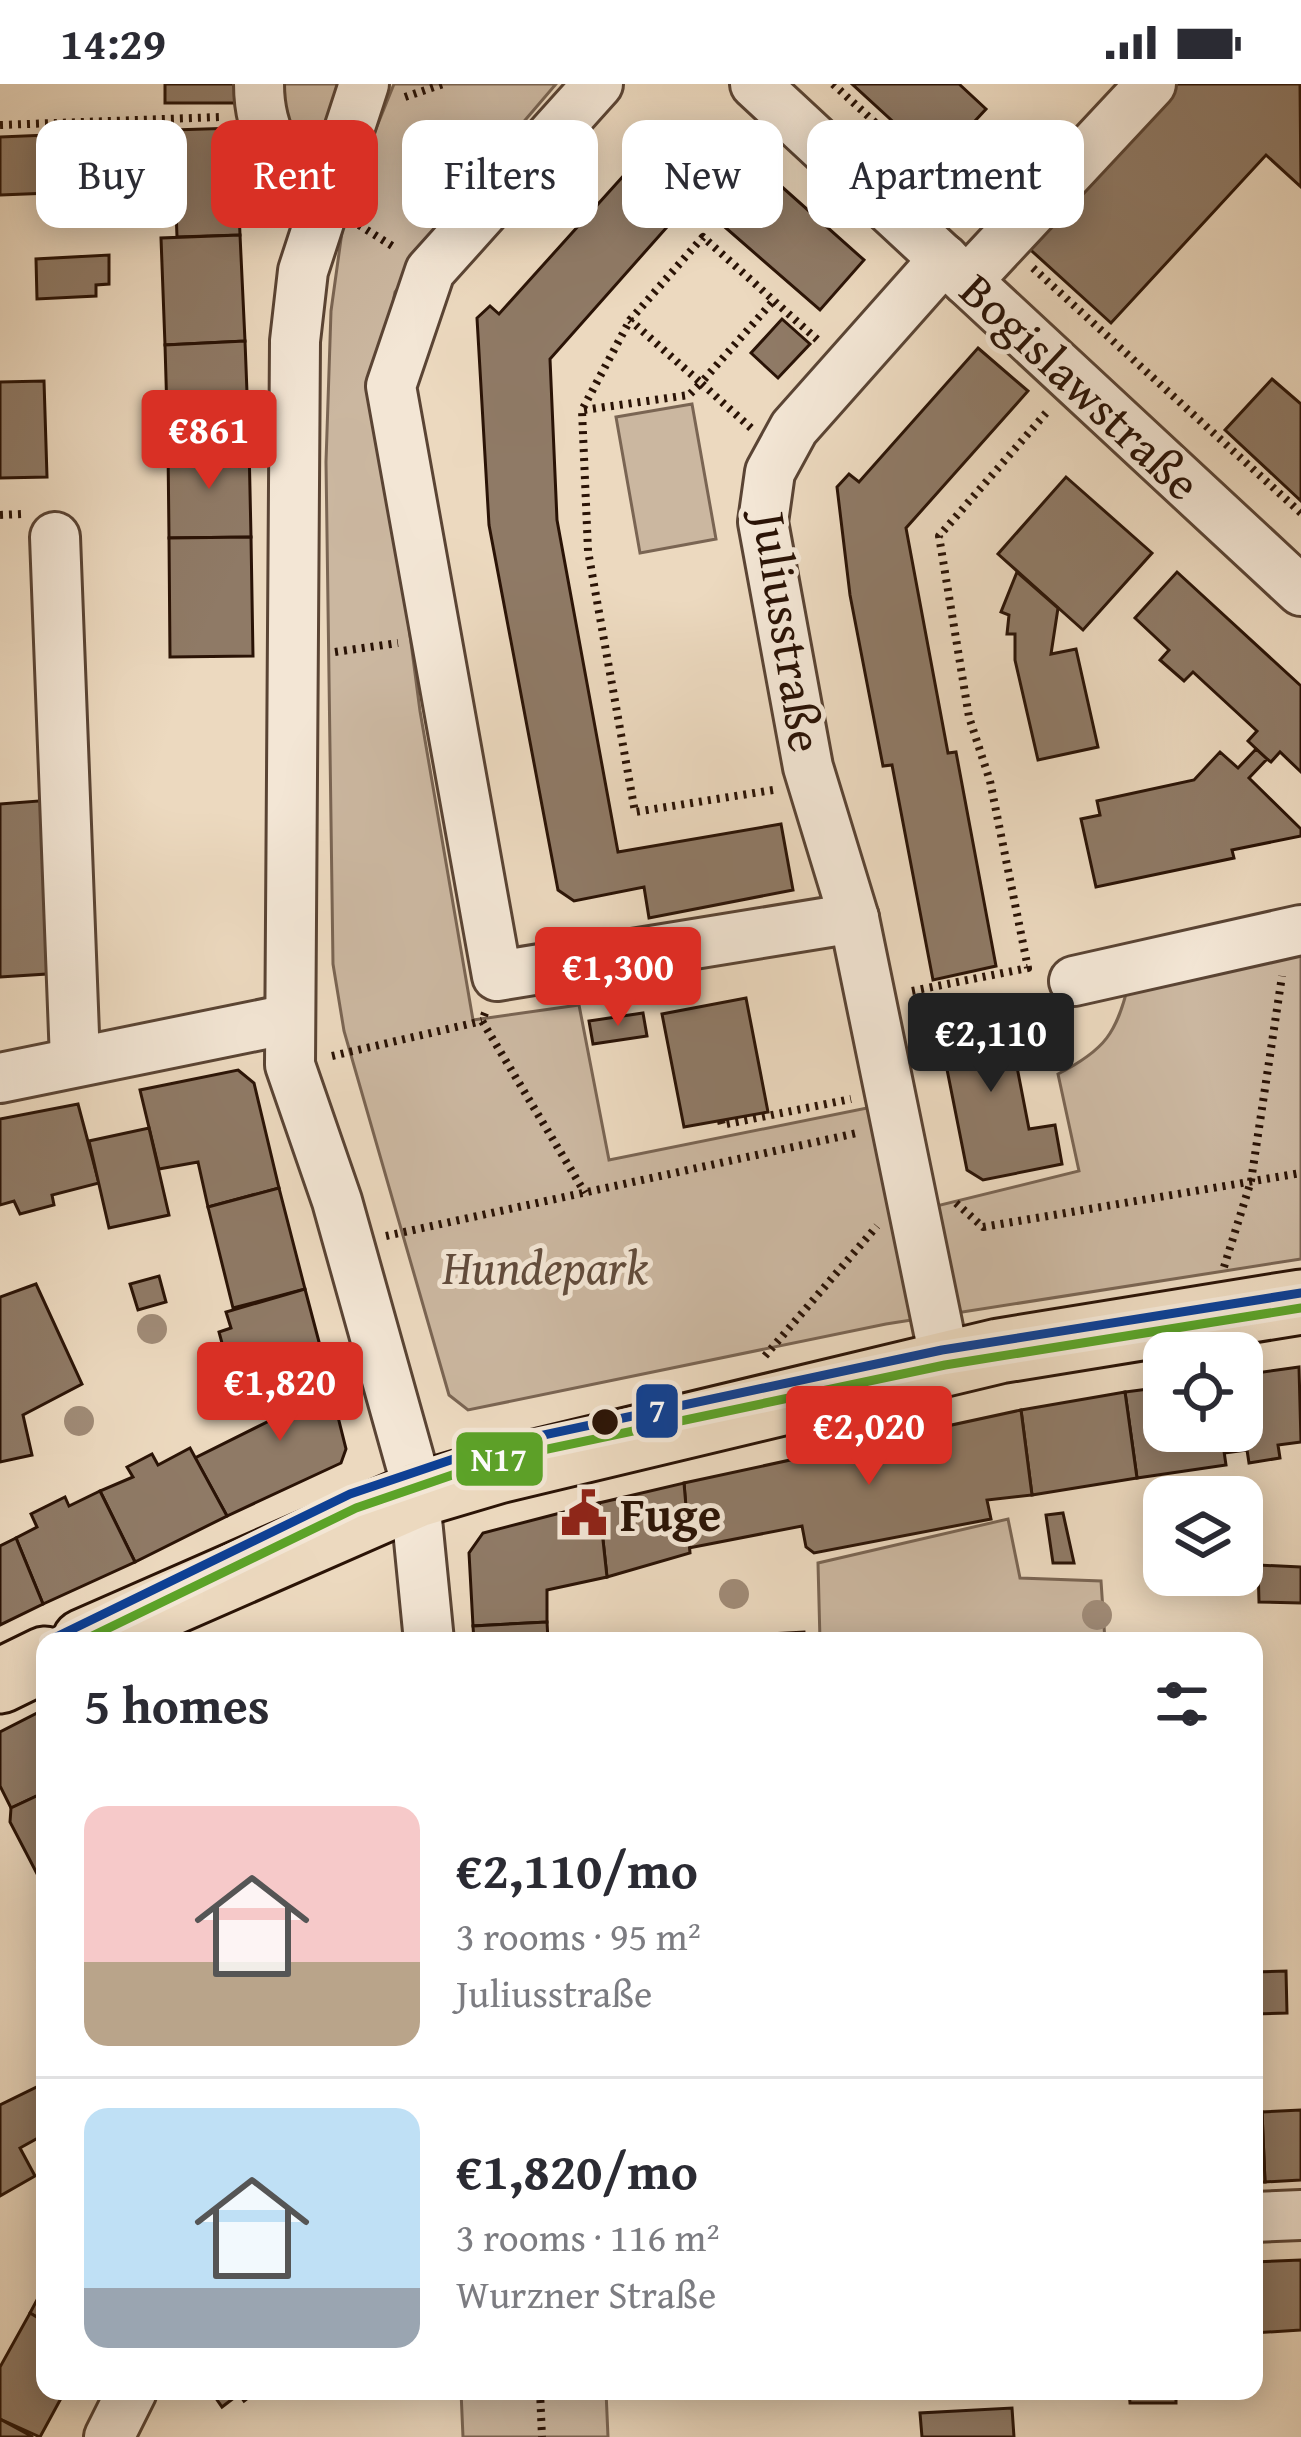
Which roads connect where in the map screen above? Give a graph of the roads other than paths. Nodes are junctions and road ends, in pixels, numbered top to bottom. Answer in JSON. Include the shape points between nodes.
{"nodes":[{"id":1,"x":364,"y":84,"type":"edge"},
{"id":2,"x":598,"y":84,"type":"edge"},
{"id":3,"x":1151,"y":84,"type":"edge"},
{"id":4,"x":765,"y":87,"type":"edge"},
{"id":5,"x":351,"y":120,"type":"edge"},
{"id":6,"x":315,"y":228,"type":"edge"},
{"id":7,"x":956,"y":270,"type":"junction"},
{"id":8,"x":55,"y":537,"type":"dead end"},
{"id":9,"x":1301,"y":591,"type":"edge"},
{"id":10,"x":854,"y":918,"type":"junction"},
{"id":11,"x":1295,"y":932,"type":"edge"},
{"id":12,"x":1074,"y":981,"type":"dead end"},
{"id":13,"x":290,"y":1042,"type":"junction"},
{"id":14,"x":75,"y":1060,"type":"junction"},
{"id":15,"x":0,"y":1078,"type":"edge"},
{"id":16,"x":1301,"y":1302,"type":"edge"},
{"id":17,"x":945,"y":1362,"type":"junction"},
{"id":18,"x":416,"y":1496,"type":"junction"},
{"id":19,"x":105,"y":1632,"type":"edge"},
{"id":20,"x":428,"y":1632,"type":"edge"},
{"id":21,"x":36,"y":1663,"type":"edge"},
{"id":22,"x":0,"y":1681,"type":"edge"},
{"id":23,"x":1301,"y":2215,"type":"edge"},
{"id":24,"x":1263,"y":2217,"type":"edge"},
{"id":25,"x":128,"y":2400,"type":"edge"},
{"id":26,"x":110,"y":2437,"type":"edge"}],
"edges":[{"from":1,"to":5,"type":"street"},
{"from":2,"to":10,"type":"street","via":[[430,271],[391,386],[490,999]]},
{"from":3,"to":7,"type":"street","name":"Juliusstraße","via":[[1004,241]]},
{"from":4,"to":7,"type":"street","name":"Bogislawstraße"},
{"from":6,"to":13,"type":"street","via":[[296,341]]},
{"from":7,"to":9,"type":"street","name":"Bogislawstraße"},
{"from":7,"to":10,"type":"street","name":"Juliusstraße","via":[[848,367],[794,428],[770,472],[763,522],[813,782]]},
{"from":8,"to":14,"type":"street"},
{"from":10,"to":17,"type":"street","name":"Juliusstraße"},
{"from":11,"to":12,"type":"street"},
{"from":13,"to":14,"type":"street"},
{"from":13,"to":18,"type":"street"},
{"from":14,"to":15,"type":"street"},
{"from":16,"to":17,"type":"main road"},
{"from":17,"to":18,"type":"main road"},
{"from":18,"to":19,"type":"main road"},
{"from":18,"to":20,"type":"street"},
{"from":21,"to":22,"type":"main road"},
{"from":23,"to":24,"type":"street"},
{"from":25,"to":26,"type":"street"}]}
